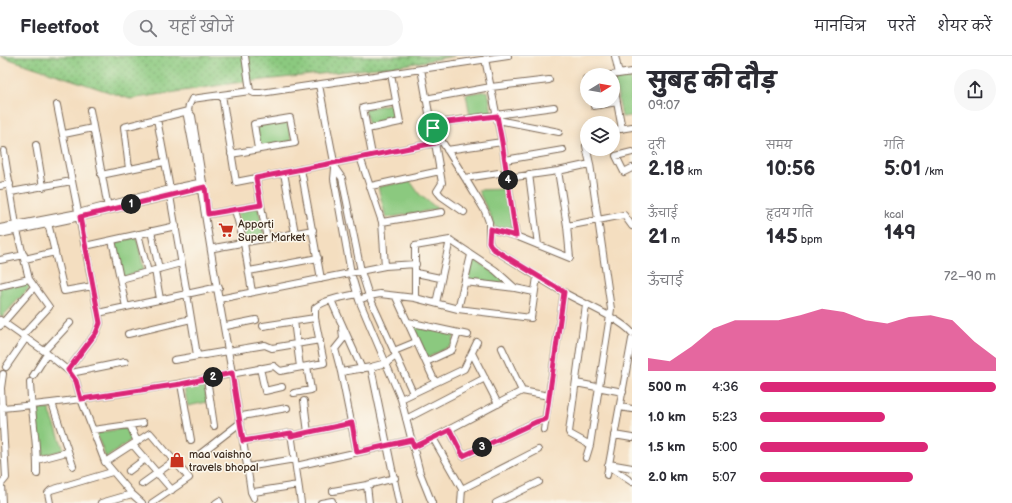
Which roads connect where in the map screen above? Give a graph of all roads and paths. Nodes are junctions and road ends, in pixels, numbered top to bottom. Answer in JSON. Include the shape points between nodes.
{"nodes":[{"id":1,"x":245,"y":56,"type":"edge"},
{"id":2,"x":508,"y":56,"type":"edge"},
{"id":3,"x":615,"y":56,"type":"edge"},
{"id":4,"x":485,"y":59,"type":"junction"},
{"id":5,"x":618,"y":68,"type":"edge"},
{"id":6,"x":421,"y":69,"type":"junction"},
{"id":7,"x":632,"y":72,"type":"edge"},
{"id":8,"x":391,"y":74,"type":"junction"},
{"id":9,"x":620,"y":74,"type":"edge"},
{"id":10,"x":549,"y":80,"type":"dead end"},
{"id":11,"x":319,"y":85,"type":"junction"},
{"id":12,"x":491,"y":87,"type":"junction"},
{"id":13,"x":250,"y":91,"type":"junction"},
{"id":14,"x":222,"y":95,"type":"junction"},
{"id":15,"x":425,"y":99,"type":"junction"},
{"id":16,"x":396,"y":102,"type":"junction"},
{"id":17,"x":57,"y":105,"type":"dead end"},
{"id":18,"x":554,"y":107,"type":"dead end"},
{"id":19,"x":618,"y":108,"type":"edge"},
{"id":20,"x":90,"y":110,"type":"dead end"},
{"id":21,"x":188,"y":111,"type":"junction"},
{"id":22,"x":497,"y":118,"type":"junction"},
{"id":23,"x":157,"y":119,"type":"junction"},
{"id":24,"x":431,"y":124,"type":"junction"},
{"id":25,"x":632,"y":127,"type":"edge"},
{"id":26,"x":93,"y":128,"type":"junction"},
{"id":27,"x":367,"y":129,"type":"junction"},
{"id":28,"x":622,"y":129,"type":"joint"},
{"id":29,"x":559,"y":132,"type":"dead end"},
{"id":30,"x":64,"y":134,"type":"junction"},
{"id":31,"x":437,"y":141,"type":"junction"},
{"id":32,"x":502,"y":142,"type":"junction"},
{"id":33,"x":36,"y":145,"type":"dead end"},
{"id":34,"x":258,"y":149,"type":"junction"},
{"id":35,"x":447,"y":150,"type":"junction"},
{"id":36,"x":563,"y":150,"type":"dead end"},
{"id":37,"x":4,"y":151,"type":"dead end"},
{"id":38,"x":632,"y":152,"type":"edge"},
{"id":39,"x":230,"y":154,"type":"junction"},
{"id":40,"x":372,"y":155,"type":"junction"},
{"id":41,"x":588,"y":156,"type":"edge"},
{"id":42,"x":360,"y":157,"type":"junction"},
{"id":43,"x":505,"y":160,"type":"junction"},
{"id":44,"x":164,"y":162,"type":"junction"},
{"id":45,"x":590,"y":164,"type":"junction"},
{"id":46,"x":335,"y":165,"type":"junction"},
{"id":47,"x":632,"y":168,"type":"edge"},
{"id":48,"x":130,"y":169,"type":"junction"},
{"id":49,"x":301,"y":169,"type":"junction"},
{"id":50,"x":440,"y":171,"type":"junction"},
{"id":51,"x":558,"y":171,"type":"junction"},
{"id":52,"x":284,"y":173,"type":"junction"},
{"id":53,"x":498,"y":173,"type":"dead end"},
{"id":54,"x":101,"y":174,"type":"junction"},
{"id":55,"x":529,"y":174,"type":"junction"},
{"id":56,"x":256,"y":178,"type":"junction"},
{"id":57,"x":465,"y":178,"type":"junction"},
{"id":58,"x":508,"y":178,"type":"junction"},
{"id":59,"x":72,"y":181,"type":"junction"},
{"id":60,"x":10,"y":184,"type":"junction"},
{"id":61,"x":0,"y":186,"type":"edge"},
{"id":62,"x":42,"y":186,"type":"junction"},
{"id":63,"x":202,"y":186,"type":"junction"},
{"id":64,"x":371,"y":186,"type":"junction"},
{"id":65,"x":11,"y":192,"type":"junction"},
{"id":66,"x":170,"y":192,"type":"junction"},
{"id":67,"x":261,"y":205,"type":"junction"},
{"id":68,"x":108,"y":207,"type":"junction"},
{"id":69,"x":234,"y":210,"type":"junction"},
{"id":70,"x":442,"y":212,"type":"dead end"},
{"id":71,"x":464,"y":212,"type":"dead end"},
{"id":72,"x":208,"y":214,"type":"junction"},
{"id":73,"x":79,"y":215,"type":"junction"},
{"id":74,"x":599,"y":219,"type":"junction"},
{"id":75,"x":382,"y":222,"type":"junction"},
{"id":76,"x":48,"y":223,"type":"junction"},
{"id":77,"x":176,"y":226,"type":"junction"},
{"id":78,"x":567,"y":226,"type":"junction"},
{"id":79,"x":632,"y":226,"type":"edge"},
{"id":80,"x":0,"y":228,"type":"edge"},
{"id":81,"x":16,"y":228,"type":"junction"},
{"id":82,"x":490,"y":229,"type":"junction"},
{"id":83,"x":313,"y":230,"type":"junction"},
{"id":84,"x":151,"y":231,"type":"junction"},
{"id":85,"x":295,"y":233,"type":"junction"},
{"id":86,"x":0,"y":234,"type":"edge"},
{"id":87,"x":138,"y":234,"type":"junction"},
{"id":88,"x":516,"y":236,"type":"junction"},
{"id":89,"x":267,"y":239,"type":"junction"},
{"id":90,"x":112,"y":240,"type":"junction"},
{"id":91,"x":450,"y":240,"type":"junction"},
{"id":92,"x":244,"y":243,"type":"junction"},
{"id":93,"x":538,"y":245,"type":"junction"},
{"id":94,"x":85,"y":246,"type":"junction"},
{"id":95,"x":214,"y":248,"type":"junction"},
{"id":96,"x":55,"y":252,"type":"junction"},
{"id":97,"x":471,"y":255,"type":"junction"},
{"id":98,"x":24,"y":257,"type":"junction"},
{"id":99,"x":318,"y":258,"type":"junction"},
{"id":100,"x":0,"y":260,"type":"edge"},
{"id":101,"x":181,"y":263,"type":"junction"},
{"id":102,"x":416,"y":264,"type":"junction"},
{"id":103,"x":385,"y":266,"type":"junction"},
{"id":104,"x":157,"y":270,"type":"junction"},
{"id":105,"x":249,"y":270,"type":"junction"},
{"id":106,"x":361,"y":271,"type":"junction"},
{"id":107,"x":148,"y":272,"type":"junction"},
{"id":108,"x":351,"y":273,"type":"junction"},
{"id":109,"x":416,"y":273,"type":"junction"},
{"id":110,"x":537,"y":277,"type":"junction"},
{"id":111,"x":440,"y":278,"type":"junction"},
{"id":112,"x":29,"y":279,"type":"junction"},
{"id":113,"x":121,"y":279,"type":"junction"},
{"id":114,"x":321,"y":279,"type":"junction"},
{"id":115,"x":465,"y":282,"type":"junction"},
{"id":116,"x":0,"y":286,"type":"edge"},
{"id":117,"x":93,"y":286,"type":"junction"},
{"id":118,"x":34,"y":287,"type":"junction"},
{"id":119,"x":218,"y":288,"type":"junction"},
{"id":120,"x":515,"y":288,"type":"junction"},
{"id":121,"x":252,"y":292,"type":"junction"},
{"id":122,"x":534,"y":292,"type":"junction"},
{"id":123,"x":564,"y":292,"type":"junction"},
{"id":124,"x":187,"y":294,"type":"junction"},
{"id":125,"x":368,"y":296,"type":"junction"},
{"id":126,"x":396,"y":296,"type":"junction"},
{"id":127,"x":358,"y":297,"type":"junction"},
{"id":128,"x":220,"y":298,"type":"junction"},
{"id":129,"x":415,"y":298,"type":"junction"},
{"id":130,"x":160,"y":299,"type":"junction"},
{"id":131,"x":331,"y":300,"type":"junction"},
{"id":132,"x":436,"y":303,"type":"junction"},
{"id":133,"x":586,"y":305,"type":"junction"},
{"id":134,"x":126,"y":306,"type":"junction"},
{"id":135,"x":458,"y":309,"type":"junction"},
{"id":136,"x":98,"y":313,"type":"junction"},
{"id":137,"x":610,"y":317,"type":"junction"},
{"id":138,"x":315,"y":318,"type":"junction"},
{"id":139,"x":191,"y":319,"type":"junction"},
{"id":140,"x":256,"y":320,"type":"dead end"},
{"id":141,"x":294,"y":321,"type":"junction"},
{"id":142,"x":408,"y":322,"type":"junction"},
{"id":143,"x":1,"y":323,"type":"edge"},
{"id":144,"x":70,"y":323,"type":"dead end"},
{"id":145,"x":226,"y":326,"type":"junction"},
{"id":146,"x":263,"y":326,"type":"dead end"},
{"id":147,"x":342,"y":328,"type":"junction"},
{"id":148,"x":458,"y":333,"type":"junction"},
{"id":149,"x":632,"y":333,"type":"edge"},
{"id":150,"x":128,"y":334,"type":"dead end"},
{"id":151,"x":468,"y":335,"type":"dead end"},
{"id":152,"x":24,"y":337,"type":"junction"},
{"id":153,"x":632,"y":339,"type":"edge"},
{"id":154,"x":320,"y":340,"type":"junction"},
{"id":155,"x":416,"y":342,"type":"junction"},
{"id":156,"x":477,"y":342,"type":"dead end"},
{"id":157,"x":297,"y":344,"type":"junction"},
{"id":158,"x":502,"y":348,"type":"dead end"},
{"id":159,"x":229,"y":351,"type":"junction"},
{"id":160,"x":45,"y":352,"type":"junction"},
{"id":161,"x":472,"y":353,"type":"junction"},
{"id":162,"x":395,"y":354,"type":"junction"},
{"id":163,"x":197,"y":356,"type":"junction"},
{"id":164,"x":174,"y":360,"type":"dead end"},
{"id":165,"x":125,"y":362,"type":"dead end"},
{"id":166,"x":426,"y":362,"type":"junction"},
{"id":167,"x":386,"y":363,"type":"junction"},
{"id":168,"x":6,"y":366,"type":"dead end"},
{"id":169,"x":303,"y":366,"type":"junction"},
{"id":170,"x":371,"y":367,"type":"junction"},
{"id":171,"x":260,"y":368,"type":"junction"},
{"id":172,"x":362,"y":369,"type":"junction"},
{"id":173,"x":70,"y":372,"type":"junction"},
{"id":174,"x":341,"y":372,"type":"junction"},
{"id":175,"x":234,"y":373,"type":"junction"},
{"id":176,"x":3,"y":374,"type":"dead end"},
{"id":177,"x":207,"y":378,"type":"junction"},
{"id":178,"x":485,"y":378,"type":"junction"},
{"id":179,"x":625,"y":379,"type":"junction"},
{"id":180,"x":632,"y":380,"type":"edge"},
{"id":181,"x":435,"y":382,"type":"junction"},
{"id":182,"x":576,"y":383,"type":"junction"},
{"id":183,"x":181,"y":384,"type":"junction"},
{"id":184,"x":282,"y":387,"type":"dead end"},
{"id":185,"x":598,"y":388,"type":"junction"},
{"id":186,"x":522,"y":391,"type":"junction"},
{"id":187,"x":623,"y":392,"type":"junction"},
{"id":188,"x":294,"y":393,"type":"dead end"},
{"id":189,"x":413,"y":393,"type":"junction"},
{"id":190,"x":549,"y":396,"type":"junction"},
{"id":191,"x":81,"y":399,"type":"junction"},
{"id":192,"x":401,"y":399,"type":"junction"},
{"id":193,"x":304,"y":401,"type":"dead end"},
{"id":194,"x":52,"y":403,"type":"junction"},
{"id":195,"x":498,"y":404,"type":"junction"},
{"id":196,"x":31,"y":405,"type":"junction"},
{"id":197,"x":620,"y":407,"type":"junction"},
{"id":198,"x":2,"y":408,"type":"junction"},
{"id":199,"x":287,"y":408,"type":"dead end"},
{"id":200,"x":632,"y":409,"type":"edge"},
{"id":201,"x":242,"y":416,"type":"junction"},
{"id":202,"x":1,"y":419,"type":"edge"},
{"id":203,"x":406,"y":419,"type":"junction"},
{"id":204,"x":546,"y":419,"type":"junction"},
{"id":205,"x":143,"y":423,"type":"dead end"},
{"id":206,"x":240,"y":423,"type":"junction"},
{"id":207,"x":352,"y":423,"type":"junction"},
{"id":208,"x":130,"y":425,"type":"junction"},
{"id":209,"x":214,"y":426,"type":"dead end"},
{"id":210,"x":92,"y":430,"type":"junction"},
{"id":211,"x":450,"y":430,"type":"junction"},
{"id":212,"x":544,"y":430,"type":"dead end"},
{"id":213,"x":308,"y":432,"type":"junction"},
{"id":214,"x":614,"y":435,"type":"junction"},
{"id":215,"x":291,"y":436,"type":"junction"},
{"id":216,"x":433,"y":438,"type":"junction"},
{"id":217,"x":632,"y":438,"type":"edge"},
{"id":218,"x":191,"y":440,"type":"dead end"},
{"id":219,"x":412,"y":440,"type":"junction"},
{"id":220,"x":245,"y":441,"type":"junction"},
{"id":221,"x":135,"y":444,"type":"junction"},
{"id":222,"x":590,"y":445,"type":"junction"},
{"id":223,"x":388,"y":446,"type":"junction"},
{"id":224,"x":414,"y":447,"type":"junction"},
{"id":225,"x":538,"y":450,"type":"dead end"},
{"id":226,"x":67,"y":452,"type":"junction"},
{"id":227,"x":357,"y":452,"type":"junction"},
{"id":228,"x":200,"y":454,"type":"dead end"},
{"id":229,"x":2,"y":455,"type":"edge"},
{"id":230,"x":586,"y":458,"type":"dead end"},
{"id":231,"x":145,"y":459,"type":"junction"},
{"id":232,"x":38,"y":460,"type":"junction"},
{"id":233,"x":174,"y":460,"type":"junction"},
{"id":234,"x":295,"y":460,"type":"junction"},
{"id":235,"x":105,"y":462,"type":"junction"},
{"id":236,"x":609,"y":465,"type":"junction"},
{"id":237,"x":73,"y":466,"type":"dead end"},
{"id":238,"x":296,"y":466,"type":"junction"},
{"id":239,"x":248,"y":467,"type":"junction"},
{"id":240,"x":632,"y":468,"type":"edge"},
{"id":241,"x":129,"y":470,"type":"dead end"},
{"id":242,"x":112,"y":472,"type":"junction"},
{"id":243,"x":157,"y":473,"type":"junction"},
{"id":244,"x":37,"y":474,"type":"dead end"},
{"id":245,"x":607,"y":475,"type":"dead end"},
{"id":246,"x":395,"y":478,"type":"junction"},
{"id":247,"x":539,"y":482,"type":"dead end"},
{"id":248,"x":632,"y":482,"type":"edge"},
{"id":249,"x":1,"y":484,"type":"edge"},
{"id":250,"x":142,"y":484,"type":"dead end"},
{"id":251,"x":298,"y":485,"type":"junction"},
{"id":252,"x":367,"y":485,"type":"junction"},
{"id":253,"x":462,"y":489,"type":"junction"},
{"id":254,"x":172,"y":490,"type":"junction"},
{"id":255,"x":333,"y":491,"type":"dead end"},
{"id":256,"x":132,"y":494,"type":"junction"},
{"id":257,"x":254,"y":500,"type":"edge"},
{"id":258,"x":332,"y":501,"type":"dead end"},
{"id":259,"x":2,"y":503,"type":"edge"},
{"id":260,"x":50,"y":503,"type":"edge"},
{"id":261,"x":101,"y":503,"type":"edge"},
{"id":262,"x":142,"y":503,"type":"edge"},
{"id":263,"x":152,"y":503,"type":"edge"},
{"id":264,"x":216,"y":503,"type":"edge"},
{"id":265,"x":220,"y":503,"type":"edge"},
{"id":266,"x":301,"y":503,"type":"edge"},
{"id":267,"x":321,"y":503,"type":"edge"},
{"id":268,"x":369,"y":503,"type":"edge"},
{"id":269,"x":399,"y":503,"type":"edge"},
{"id":270,"x":432,"y":503,"type":"edge"},
{"id":271,"x":461,"y":503,"type":"edge"},
{"id":272,"x":496,"y":503,"type":"edge"}],
"edges":[{"from":1,"to":13,"type":"street"},
{"from":2,"to":4,"type":"street"},
{"from":3,"to":5,"type":"street"},
{"from":4,"to":6,"type":"street"},
{"from":4,"to":12,"type":"street"},
{"from":6,"to":8,"type":"street"},
{"from":6,"to":15,"type":"street"},
{"from":7,"to":9,"type":"street"},
{"from":8,"to":11,"type":"street"},
{"from":8,"to":16,"type":"street"},
{"from":10,"to":12,"type":"street"},
{"from":11,"to":13,"type":"street","via":[[254,93]]},
{"from":11,"to":46,"type":"street"},
{"from":12,"to":15,"type":"street"},
{"from":12,"to":22,"type":"street"},
{"from":13,"to":14,"type":"street"},
{"from":14,"to":21,"type":"street","via":[[192,100]]},
{"from":14,"to":39,"type":"street"},
{"from":15,"to":24,"type":"street"},
{"from":16,"to":27,"type":"street","via":[[400,122]]},
{"from":16,"to":27,"type":"street","via":[[363,108]]},
{"from":17,"to":30,"type":"street"},
{"from":18,"to":22,"type":"street"},
{"from":19,"to":28,"type":"street"},
{"from":20,"to":26,"type":"street"},
{"from":21,"to":23,"type":"street"},
{"from":21,"to":63,"type":"street","via":[[186,116]]},
{"from":22,"to":24,"type":"street"},
{"from":22,"to":29,"type":"street"},
{"from":22,"to":32,"type":"street"},
{"from":23,"to":44,"type":"street"},
{"from":23,"to":48,"type":"street","via":[[124,127]]},
{"from":24,"to":31,"type":"street"},
{"from":25,"to":28,"type":"street"},
{"from":26,"to":30,"type":"street"},
{"from":26,"to":54,"type":"street"},
{"from":27,"to":40,"type":"street"},
{"from":30,"to":59,"type":"street"},
{"from":31,"to":35,"type":"street"},
{"from":31,"to":40,"type":"street"},
{"from":31,"to":50,"type":"street"},
{"from":32,"to":35,"type":"street"},
{"from":32,"to":43,"type":"street"},
{"from":33,"to":62,"type":"street"},
{"from":34,"to":34,"type":"street","via":[[296,142],[290,118],[254,124]]},
{"from":34,"to":39,"type":"street"},
{"from":35,"to":57,"type":"street"},
{"from":36,"to":43,"type":"street"},
{"from":37,"to":60,"type":"street"},
{"from":38,"to":47,"type":"street","via":[[616,156],[624,172]]},
{"from":39,"to":56,"type":"street","via":[[236,182]]},
{"from":40,"to":42,"type":"street"},
{"from":41,"to":45,"type":"street"},
{"from":42,"to":46,"type":"street"},
{"from":42,"to":64,"type":"street"},
{"from":43,"to":58,"type":"street"},
{"from":44,"to":48,"type":"street"},
{"from":44,"to":66,"type":"street"},
{"from":45,"to":51,"type":"street"},
{"from":45,"to":74,"type":"street"},
{"from":46,"to":49,"type":"street"},
{"from":46,"to":106,"type":"street","via":[[342,178]]},
{"from":46,"to":108,"type":"street","via":[[334,179]]},
{"from":48,"to":54,"type":"street"},
{"from":49,"to":52,"type":"street"},
{"from":49,"to":83,"type":"street"},
{"from":50,"to":64,"type":"street"},
{"from":50,"to":71,"type":"street","via":[[442,183],[437,189],[438,192]]},
{"from":51,"to":55,"type":"street"},
{"from":51,"to":78,"type":"street"},
{"from":52,"to":56,"type":"street"},
{"from":52,"to":85,"type":"street"},
{"from":53,"to":57,"type":"street"},
{"from":54,"to":68,"type":"street"},
{"from":55,"to":58,"type":"street"},
{"from":55,"to":93,"type":"street"},
{"from":56,"to":67,"type":"street"},
{"from":57,"to":82,"type":"street","via":[[485,211]]},
{"from":58,"to":88,"type":"street"},
{"from":59,"to":62,"type":"street"},
{"from":59,"to":73,"type":"street"},
{"from":60,"to":61,"type":"street"},
{"from":60,"to":65,"type":"street"},
{"from":62,"to":65,"type":"street"},
{"from":63,"to":66,"type":"street"},
{"from":63,"to":72,"type":"street"},
{"from":63,"to":119,"type":"street"},
{"from":64,"to":75,"type":"street"},
{"from":65,"to":81,"type":"street"},
{"from":66,"to":68,"type":"street"},
{"from":66,"to":77,"type":"street"},
{"from":67,"to":69,"type":"street"},
{"from":67,"to":89,"type":"street"},
{"from":68,"to":73,"type":"street"},
{"from":69,"to":72,"type":"street"},
{"from":69,"to":92,"type":"street"},
{"from":70,"to":75,"type":"street"},
{"from":72,"to":95,"type":"street"},
{"from":73,"to":76,"type":"street"},
{"from":73,"to":81,"type":"street"},
{"from":73,"to":94,"type":"street"},
{"from":74,"to":78,"type":"street"},
{"from":74,"to":79,"type":"street","via":[[624,215]]},
{"from":74,"to":137,"type":"street"},
{"from":75,"to":103,"type":"street"},
{"from":76,"to":81,"type":"street"},
{"from":76,"to":96,"type":"street"},
{"from":77,"to":84,"type":"street"},
{"from":77,"to":101,"type":"street"},
{"from":78,"to":93,"type":"street","via":[[570,258]]},
{"from":80,"to":81,"type":"street"},
{"from":81,"to":86,"type":"street"},
{"from":81,"to":98,"type":"street"},
{"from":82,"to":88,"type":"street"},
{"from":82,"to":110,"type":"street","via":[[489,242],[492,248]]},
{"from":83,"to":85,"type":"street"},
{"from":83,"to":99,"type":"street"},
{"from":84,"to":87,"type":"street"},
{"from":84,"to":104,"type":"street"},
{"from":85,"to":89,"type":"street"},
{"from":87,"to":90,"type":"street"},
{"from":87,"to":107,"type":"street"},
{"from":88,"to":93,"type":"street"},
{"from":89,"to":92,"type":"street"},
{"from":90,"to":94,"type":"street"},
{"from":90,"to":113,"type":"street"},
{"from":91,"to":97,"type":"street"},
{"from":91,"to":102,"type":"street","via":[[415,246]]},
{"from":91,"to":111,"type":"street"},
{"from":92,"to":95,"type":"street"},
{"from":92,"to":105,"type":"street"},
{"from":94,"to":117,"type":"street"},
{"from":95,"to":119,"type":"street"},
{"from":96,"to":98,"type":"street"},
{"from":96,"to":117,"type":"street","via":[[64,291]]},
{"from":97,"to":115,"type":"street"},
{"from":97,"to":120,"type":"street","via":[[495,270]]},
{"from":98,"to":100,"type":"street"},
{"from":98,"to":112,"type":"street"},
{"from":99,"to":105,"type":"street"},
{"from":99,"to":114,"type":"street"},
{"from":101,"to":104,"type":"street"},
{"from":101,"to":124,"type":"street"},
{"from":102,"to":103,"type":"street"},
{"from":102,"to":109,"type":"street"},
{"from":103,"to":106,"type":"street"},
{"from":104,"to":107,"type":"street"},
{"from":104,"to":130,"type":"street"},
{"from":105,"to":121,"type":"street"},
{"from":106,"to":108,"type":"street"},
{"from":106,"to":125,"type":"street"},
{"from":107,"to":113,"type":"street"},
{"from":108,"to":114,"type":"street"},
{"from":108,"to":127,"type":"street"},
{"from":109,"to":111,"type":"street"},
{"from":109,"to":129,"type":"street"},
{"from":110,"to":122,"type":"street"},
{"from":110,"to":123,"type":"street"},
{"from":111,"to":132,"type":"street"},
{"from":112,"to":116,"type":"street"},
{"from":112,"to":118,"type":"street"},
{"from":113,"to":134,"type":"street"},
{"from":114,"to":121,"type":"street"},
{"from":115,"to":120,"type":"street"},
{"from":115,"to":135,"type":"street"},
{"from":117,"to":136,"type":"street"},
{"from":118,"to":143,"type":"street"},
{"from":118,"to":152,"type":"street","via":[[49,307]]},
{"from":119,"to":124,"type":"street"},
{"from":119,"to":128,"type":"street"},
{"from":120,"to":122,"type":"street"},
{"from":121,"to":128,"type":"street"},
{"from":122,"to":135,"type":"street","via":[[531,318]]},
{"from":123,"to":133,"type":"street"},
{"from":123,"to":190,"type":"street"},
{"from":124,"to":130,"type":"street"},
{"from":124,"to":139,"type":"street"},
{"from":125,"to":126,"type":"street"},
{"from":125,"to":127,"type":"street"},
{"from":125,"to":162,"type":"street"},
{"from":126,"to":129,"type":"street"},
{"from":126,"to":142,"type":"street"},
{"from":127,"to":131,"type":"street"},
{"from":127,"to":167,"type":"street"},
{"from":128,"to":145,"type":"street"},
{"from":128,"to":159,"type":"street"},
{"from":129,"to":132,"type":"street"},
{"from":130,"to":134,"type":"street"},
{"from":131,"to":138,"type":"street","via":[[316,307]]},
{"from":131,"to":147,"type":"street"},
{"from":132,"to":135,"type":"street"},
{"from":133,"to":137,"type":"street"},
{"from":133,"to":182,"type":"street"},
{"from":134,"to":136,"type":"street"},
{"from":136,"to":173,"type":"street","via":[[98,329]]},
{"from":137,"to":149,"type":"street"},
{"from":137,"to":185,"type":"street"},
{"from":138,"to":141,"type":"street"},
{"from":138,"to":154,"type":"street"},
{"from":139,"to":150,"type":"street"},
{"from":139,"to":163,"type":"street"},
{"from":140,"to":145,"type":"street"},
{"from":141,"to":146,"type":"street"},
{"from":141,"to":157,"type":"street"},
{"from":142,"to":148,"type":"street"},
{"from":142,"to":155,"type":"street"},
{"from":143,"to":152,"type":"street"},
{"from":144,"to":160,"type":"street"},
{"from":145,"to":159,"type":"street"},
{"from":147,"to":172,"type":"street"},
{"from":147,"to":174,"type":"street","via":[[342,339],[335,349]]},
{"from":148,"to":151,"type":"street"},
{"from":148,"to":166,"type":"street","via":[[452,350]]},
{"from":152,"to":160,"type":"street"},
{"from":152,"to":168,"type":"street"},
{"from":153,"to":179,"type":"street"},
{"from":154,"to":157,"type":"street"},
{"from":154,"to":169,"type":"street","via":[[324,363]]},
{"from":155,"to":162,"type":"street"},
{"from":155,"to":166,"type":"street"},
{"from":156,"to":161,"type":"street"},
{"from":157,"to":159,"type":"street","via":[[272,348],[265,345]]},
{"from":157,"to":169,"type":"street"},
{"from":158,"to":186,"type":"street"},
{"from":159,"to":163,"type":"street"},
{"from":159,"to":175,"type":"street"},
{"from":160,"to":173,"type":"street"},
{"from":160,"to":196,"type":"street","via":[[32,379]]},
{"from":161,"to":178,"type":"street"},
{"from":161,"to":181,"type":"street","via":[[464,369]]},
{"from":162,"to":167,"type":"street"},
{"from":162,"to":189,"type":"street"},
{"from":163,"to":164,"type":"street"},
{"from":165,"to":173,"type":"street"},
{"from":166,"to":181,"type":"street"},
{"from":167,"to":170,"type":"street"},
{"from":167,"to":192,"type":"street"},
{"from":169,"to":171,"type":"street","via":[[280,371],[274,366]]},
{"from":169,"to":188,"type":"street","via":[[311,390]]},
{"from":170,"to":172,"type":"street"},
{"from":170,"to":223,"type":"street"},
{"from":171,"to":175,"type":"street"},
{"from":171,"to":184,"type":"street","via":[[265,391]]},
{"from":172,"to":174,"type":"street"},
{"from":173,"to":191,"type":"street","via":[[76,381]]},
{"from":174,"to":207,"type":"street"},
{"from":175,"to":177,"type":"street"},
{"from":175,"to":201,"type":"street"},
{"from":175,"to":206,"type":"street"},
{"from":176,"to":198,"type":"street"},
{"from":177,"to":183,"type":"street"},
{"from":177,"to":209,"type":"street"},
{"from":178,"to":195,"type":"street"},
{"from":178,"to":203,"type":"street"},
{"from":179,"to":180,"type":"street"},
{"from":179,"to":187,"type":"street"},
{"from":181,"to":189,"type":"street"},
{"from":182,"to":185,"type":"street"},
{"from":182,"to":222,"type":"street","via":[[569,432]]},
{"from":183,"to":191,"type":"street"},
{"from":183,"to":218,"type":"street"},
{"from":185,"to":187,"type":"street"},
{"from":185,"to":222,"type":"street"},
{"from":186,"to":190,"type":"street"},
{"from":186,"to":195,"type":"street"},
{"from":187,"to":197,"type":"street"},
{"from":189,"to":192,"type":"street"},
{"from":190,"to":204,"type":"street"},
{"from":191,"to":194,"type":"street"},
{"from":191,"to":210,"type":"street"},
{"from":192,"to":203,"type":"street"},
{"from":193,"to":213,"type":"street"},
{"from":194,"to":196,"type":"street"},
{"from":194,"to":226,"type":"street"},
{"from":195,"to":211,"type":"street"},
{"from":196,"to":198,"type":"street"},
{"from":196,"to":232,"type":"street"},
{"from":197,"to":200,"type":"street"},
{"from":197,"to":214,"type":"street"},
{"from":198,"to":202,"type":"street"},
{"from":199,"to":201,"type":"street"},
{"from":201,"to":220,"type":"street"},
{"from":202,"to":229,"type":"street"},
{"from":203,"to":219,"type":"street"},
{"from":204,"to":211,"type":"street","via":[[463,456]]},
{"from":204,"to":212,"type":"street"},
{"from":205,"to":208,"type":"street"},
{"from":206,"to":220,"type":"street"},
{"from":206,"to":228,"type":"street"},
{"from":207,"to":213,"type":"street"},
{"from":207,"to":227,"type":"street"},
{"from":208,"to":210,"type":"street"},
{"from":208,"to":221,"type":"street"},
{"from":210,"to":235,"type":"street"},
{"from":211,"to":216,"type":"street"},
{"from":213,"to":215,"type":"street"},
{"from":214,"to":217,"type":"street"},
{"from":214,"to":236,"type":"street"},
{"from":215,"to":220,"type":"street","via":[[291,433]]},
{"from":215,"to":234,"type":"street"},
{"from":216,"to":224,"type":"street"},
{"from":216,"to":253,"type":"street"},
{"from":219,"to":223,"type":"street"},
{"from":219,"to":224,"type":"street"},
{"from":220,"to":239,"type":"street"},
{"from":221,"to":231,"type":"street"},
{"from":221,"to":233,"type":"street","via":[[150,433]]},
{"from":221,"to":235,"type":"street"},
{"from":222,"to":230,"type":"street"},
{"from":223,"to":227,"type":"street"},
{"from":223,"to":246,"type":"street"},
{"from":224,"to":270,"type":"street","via":[[420,473]]},
{"from":225,"to":253,"type":"street"},
{"from":226,"to":232,"type":"street"},
{"from":226,"to":237,"type":"street"},
{"from":227,"to":238,"type":"street"},
{"from":229,"to":249,"type":"street","via":[[6,478]]},
{"from":231,"to":241,"type":"street"},
{"from":231,"to":243,"type":"street"},
{"from":232,"to":244,"type":"street"},
{"from":233,"to":243,"type":"street"},
{"from":233,"to":254,"type":"street","via":[[189,478]]},
{"from":234,"to":238,"type":"street"},
{"from":234,"to":239,"type":"street"},
{"from":235,"to":242,"type":"street"},
{"from":236,"to":240,"type":"street"},
{"from":236,"to":245,"type":"street"},
{"from":236,"to":248,"type":"street"},
{"from":238,"to":251,"type":"street"},
{"from":239,"to":257,"type":"street"},
{"from":242,"to":256,"type":"street"},
{"from":242,"to":260,"type":"street","via":[[51,490],[48,493]]},
{"from":243,"to":250,"type":"street"},
{"from":243,"to":254,"type":"street"},
{"from":246,"to":252,"type":"street"},
{"from":246,"to":269,"type":"street"},
{"from":247,"to":272,"type":"street"},
{"from":249,"to":259,"type":"street"},
{"from":251,"to":257,"type":"street"},
{"from":251,"to":266,"type":"street"},
{"from":252,"to":255,"type":"street"},
{"from":252,"to":268,"type":"street"},
{"from":253,"to":271,"type":"street"},
{"from":254,"to":263,"type":"street"},
{"from":256,"to":261,"type":"street"},
{"from":256,"to":262,"type":"street"},
{"from":258,"to":267,"type":"street"},
{"from":264,"to":265,"type":"street"}]}
